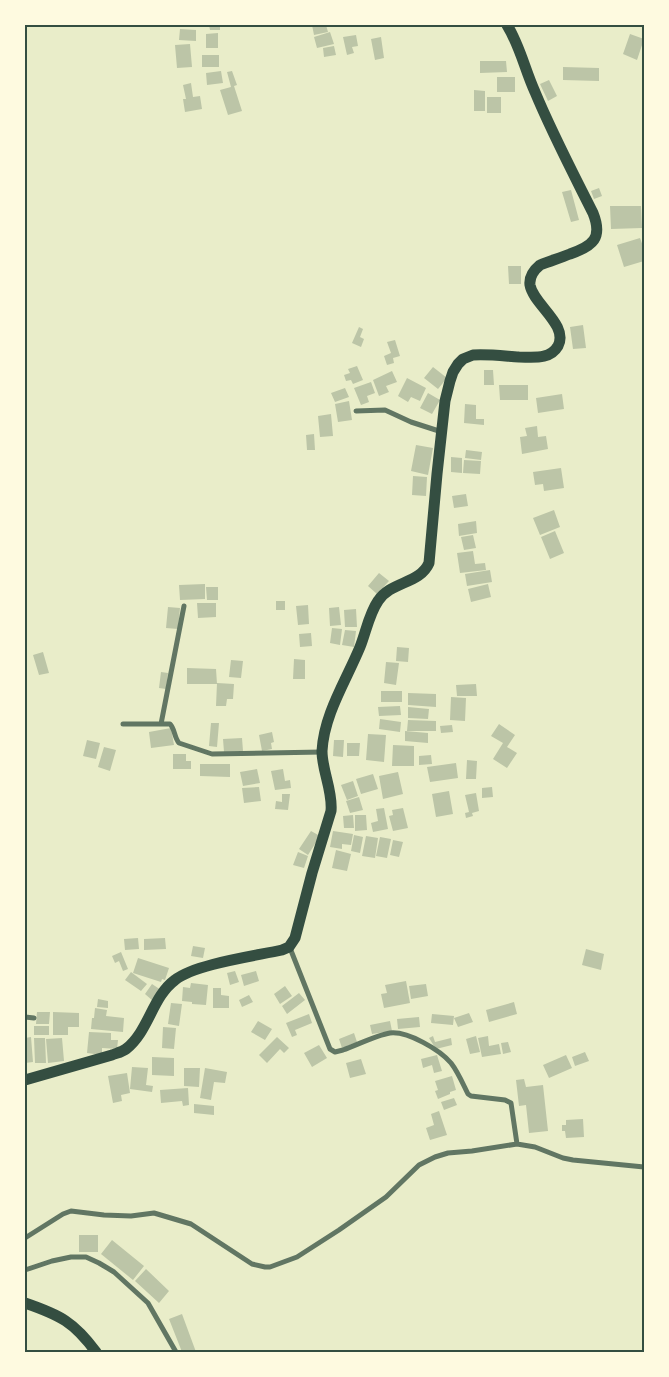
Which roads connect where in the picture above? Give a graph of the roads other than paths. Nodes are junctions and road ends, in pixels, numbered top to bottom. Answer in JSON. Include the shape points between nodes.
{"nodes":[{"id":1,"x":507,"y":25,"type":"edge"},
{"id":2,"x":356,"y":410,"type":"dead end"},
{"id":3,"x":442,"y":432,"type":"junction"},
{"id":4,"x":184,"y":606,"type":"dead end"},
{"id":5,"x":123,"y":724,"type":"dead end"},
{"id":6,"x":161,"y":724,"type":"junction"},
{"id":7,"x":322,"y":752,"type":"junction"},
{"id":8,"x":289,"y":947,"type":"junction"},
{"id":9,"x":25,"y":1016,"type":"edge"},
{"id":10,"x":34,"y":1018,"type":"dead end"},
{"id":11,"x":25,"y":1080,"type":"edge"},
{"id":12,"x":517,"y":1144,"type":"junction"},
{"id":13,"x":644,"y":1167,"type":"edge"},
{"id":14,"x":25,"y":1238,"type":"edge"},
{"id":15,"x":25,"y":1270,"type":"edge"},
{"id":16,"x":25,"y":1303,"type":"edge"},
{"id":17,"x":96,"y":1352,"type":"edge"},
{"id":18,"x":176,"y":1352,"type":"edge"}],
"edges":[{"from":1,"to":3,"type":"main road","via":[[548,122],[593,213],[597,223],[596,238],[584,250],[540,265],[530,279],[532,291],[559,330],[559,344],[554,351],[537,357],[483,354],[463,359],[450,381]]},
{"from":2,"to":3,"type":"street","via":[[386,410]]},
{"from":3,"to":7,"type":"main road","via":[[429,563],[420,575],[384,592],[375,605],[334,703]]},
{"from":4,"to":6,"type":"street"},
{"from":5,"to":6,"type":"street"},
{"from":6,"to":7,"type":"street","via":[[171,725],[180,744],[212,754]]},
{"from":7,"to":8,"type":"main road","via":[[331,811],[297,933]]},
{"from":8,"to":11,"type":"main road","via":[[183,974],[167,986],[135,1039],[124,1050]]},
{"from":8,"to":12,"type":"street","via":[[330,1049],[335,1052],[343,1050],[392,1033],[422,1042],[452,1064],[468,1094],[510,1102]]},
{"from":9,"to":10,"type":"street"},
{"from":12,"to":13,"type":"street","via":[[535,1146],[573,1160]]},
{"from":12,"to":14,"type":"street","via":[[435,1157],[420,1165],[386,1197],[339,1230],[297,1257],[265,1268],[252,1264],[191,1224],[154,1213],[131,1216],[70,1211]]},
{"from":15,"to":18,"type":"street","via":[[70,1257],[99,1263],[114,1272],[148,1304]]},
{"from":16,"to":17,"type":"main road","via":[[61,1317],[86,1338]]}]}
